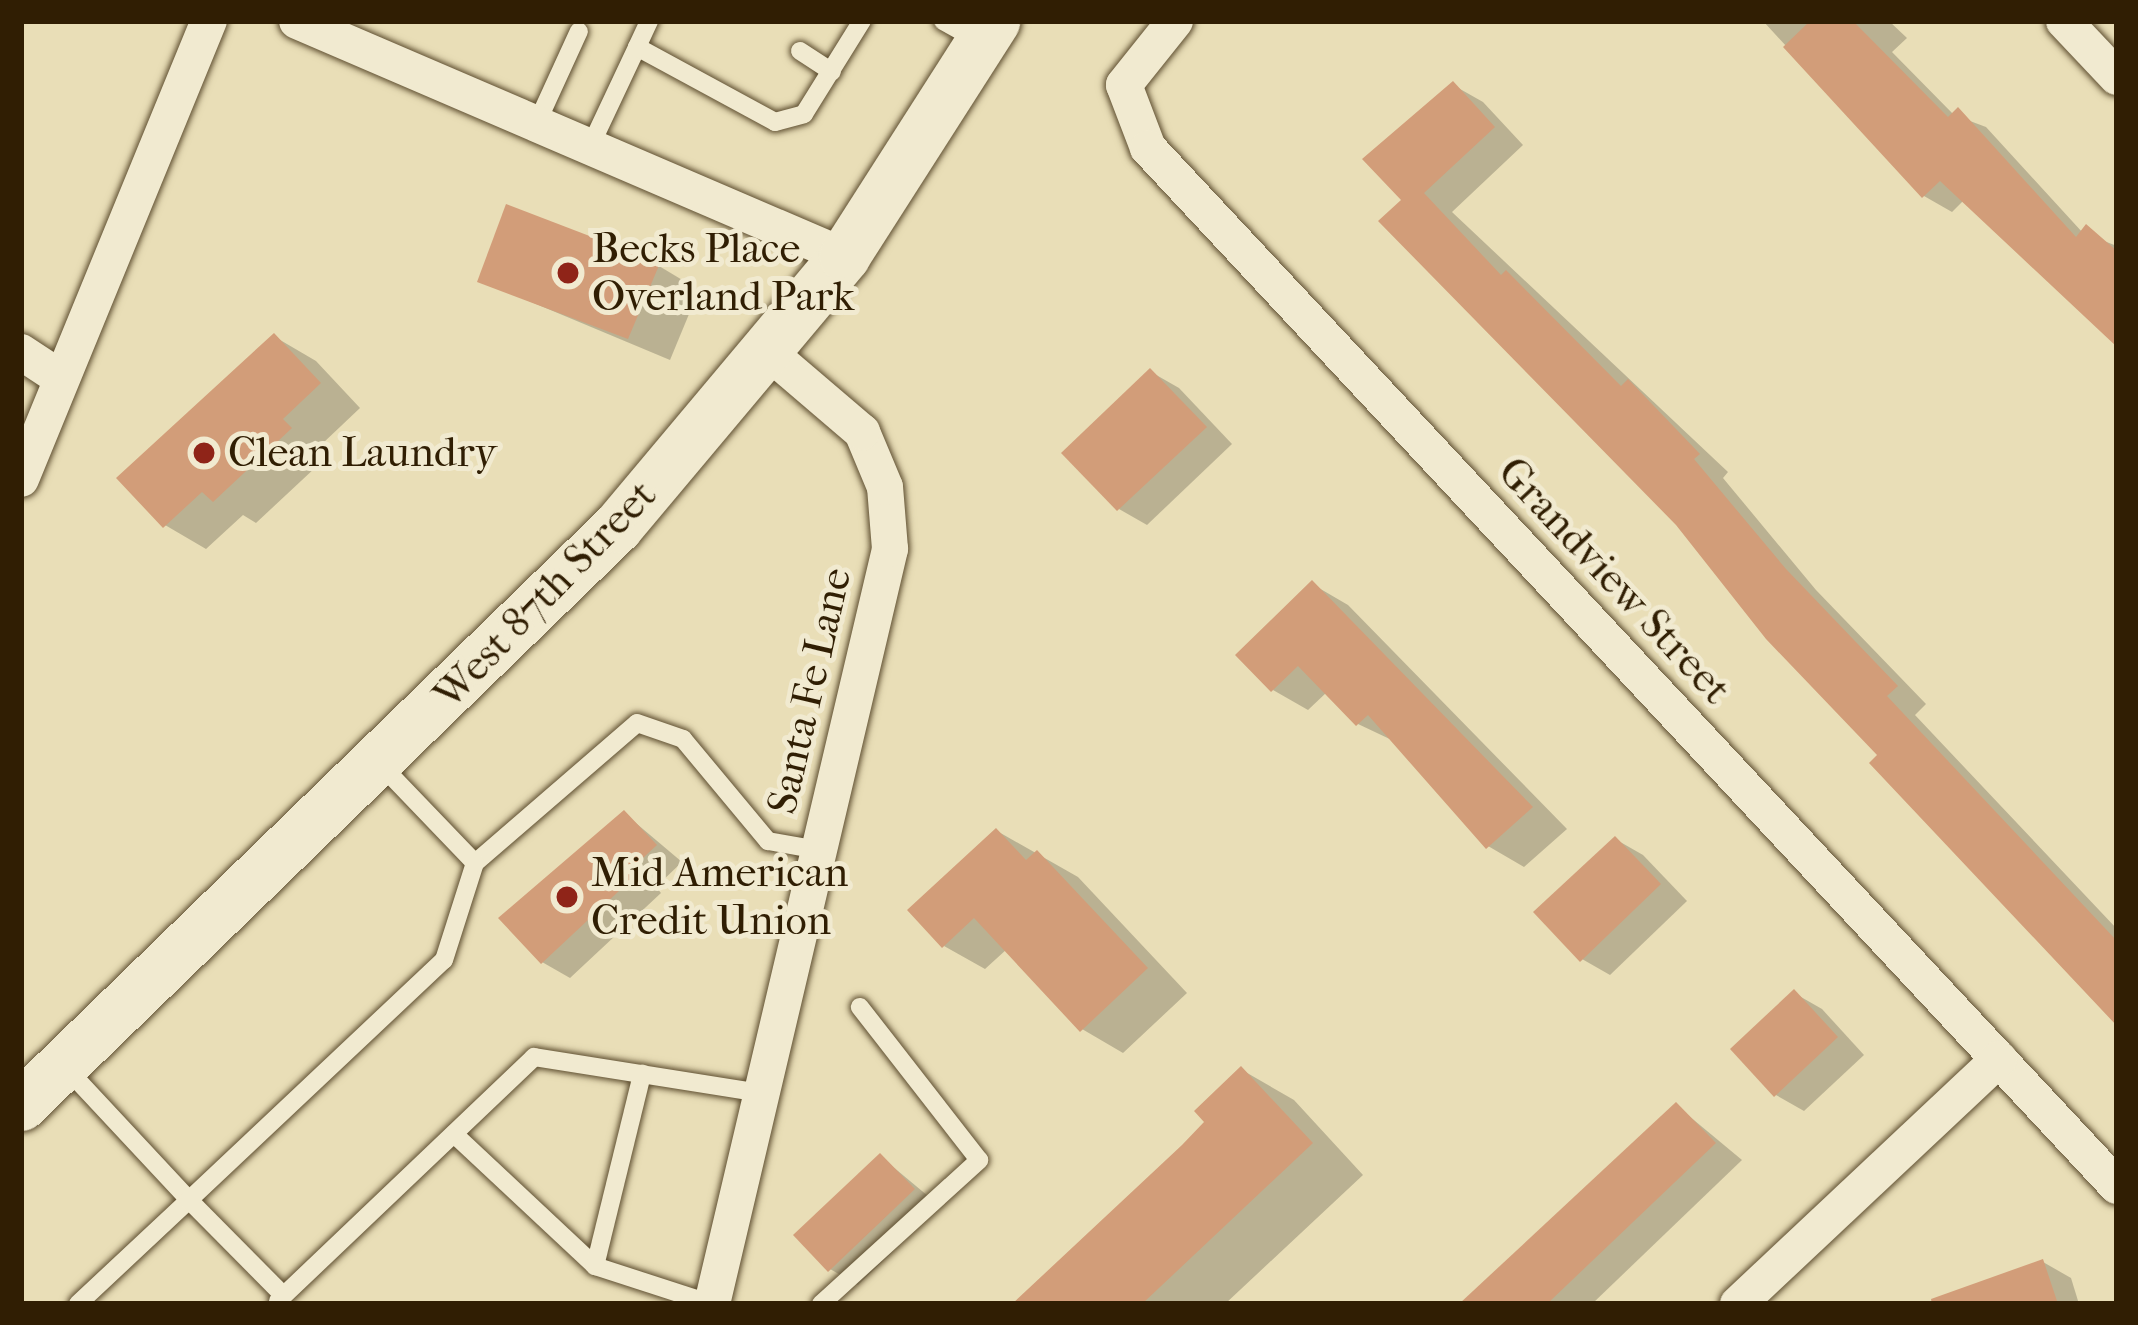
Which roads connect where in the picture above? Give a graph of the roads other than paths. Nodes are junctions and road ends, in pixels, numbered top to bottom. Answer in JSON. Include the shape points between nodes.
{"nodes":[{"id":1,"x":209,"y":21,"type":"edge"},
{"id":2,"x":297,"y":21,"type":"edge"},
{"id":3,"x":649,"y":21,"type":"edge"},
{"id":4,"x":862,"y":21,"type":"edge"},
{"id":5,"x":1175,"y":21,"type":"edge"},
{"id":6,"x":2064,"y":21,"type":"edge"},
{"id":7,"x":973,"y":28,"type":"edge"},
{"id":8,"x":579,"y":31,"type":"dead end"},
{"id":9,"x":637,"y":47,"type":"junction"},
{"id":10,"x":800,"y":51,"type":"dead end"},
{"id":11,"x":832,"y":72,"type":"junction"},
{"id":12,"x":2117,"y":77,"type":"edge"},
{"id":13,"x":536,"y":126,"type":"junction"},
{"id":14,"x":590,"y":147,"type":"junction"},
{"id":15,"x":844,"y":256,"type":"junction"},
{"id":16,"x":767,"y":351,"type":"junction"},
{"id":17,"x":21,"y":352,"type":"edge"},
{"id":18,"x":59,"y":376,"type":"junction"},
{"id":19,"x":21,"y":479,"type":"edge"},
{"id":20,"x":380,"y":763,"type":"junction"},
{"id":21,"x":819,"y":850,"type":"junction"},
{"id":22,"x":475,"y":862,"type":"junction"},
{"id":23,"x":860,"y":1007,"type":"dead end"},
{"id":24,"x":1999,"y":1059,"type":"junction"},
{"id":25,"x":63,"y":1065,"type":"junction"},
{"id":26,"x":642,"y":1074,"type":"junction"},
{"id":27,"x":761,"y":1093,"type":"junction"},
{"id":28,"x":21,"y":1105,"type":"edge"},
{"id":29,"x":454,"y":1134,"type":"junction"},
{"id":30,"x":2117,"y":1186,"type":"edge"},
{"id":31,"x":189,"y":1200,"type":"junction"},
{"id":32,"x":595,"y":1266,"type":"junction"},
{"id":33,"x":279,"y":1300,"type":"edge"},
{"id":34,"x":78,"y":1304,"type":"edge"},
{"id":35,"x":712,"y":1304,"type":"edge"},
{"id":36,"x":821,"y":1304,"type":"edge"},
{"id":37,"x":1738,"y":1304,"type":"edge"}],
"edges":[{"from":1,"to":18,"type":"street"},
{"from":2,"to":13,"type":"street"},
{"from":3,"to":9,"type":"lane"},
{"from":4,"to":11,"type":"lane"},
{"from":5,"to":24,"type":"street","name":"Grandview Street","via":[[1124,85],[1148,148]]},
{"from":6,"to":12,"type":"street"},
{"from":7,"to":15,"type":"main road","name":"West 87th Street"},
{"from":8,"to":13,"type":"lane"},
{"from":9,"to":11,"type":"lane","via":[[775,122],[804,114]]},
{"from":9,"to":14,"type":"lane"},
{"from":10,"to":11,"type":"lane"},
{"from":13,"to":14,"type":"street"},
{"from":14,"to":15,"type":"street"},
{"from":15,"to":16,"type":"main road","name":"West 87th Street"},
{"from":16,"to":20,"type":"main road","name":"West 87th Street","via":[[617,527]]},
{"from":16,"to":21,"type":"street","name":"Santa Fe Lane","via":[[842,408],[885,487],[890,549]]},
{"from":17,"to":18,"type":"street"},
{"from":18,"to":19,"type":"street"},
{"from":20,"to":22,"type":"lane"},
{"from":20,"to":25,"type":"main road","name":"West 87th Street"},
{"from":21,"to":22,"type":"lane","via":[[768,842],[683,739],[637,723]]},
{"from":21,"to":27,"type":"street","name":"Santa Fe Lane"},
{"from":22,"to":31,"type":"lane","via":[[444,960]]},
{"from":23,"to":36,"type":"lane","via":[[979,1160]]},
{"from":24,"to":30,"type":"street","name":"Grandview Street"},
{"from":24,"to":37,"type":"street"},
{"from":25,"to":28,"type":"main road","name":"West 87th Street"},
{"from":25,"to":31,"type":"lane"},
{"from":26,"to":27,"type":"lane"},
{"from":26,"to":29,"type":"lane","via":[[534,1057]]},
{"from":26,"to":32,"type":"lane"},
{"from":27,"to":35,"type":"street","name":"Santa Fe Lane"},
{"from":29,"to":32,"type":"lane"},
{"from":29,"to":33,"type":"lane"},
{"from":31,"to":33,"type":"lane"},
{"from":31,"to":34,"type":"lane"},
{"from":32,"to":35,"type":"lane"}]}
